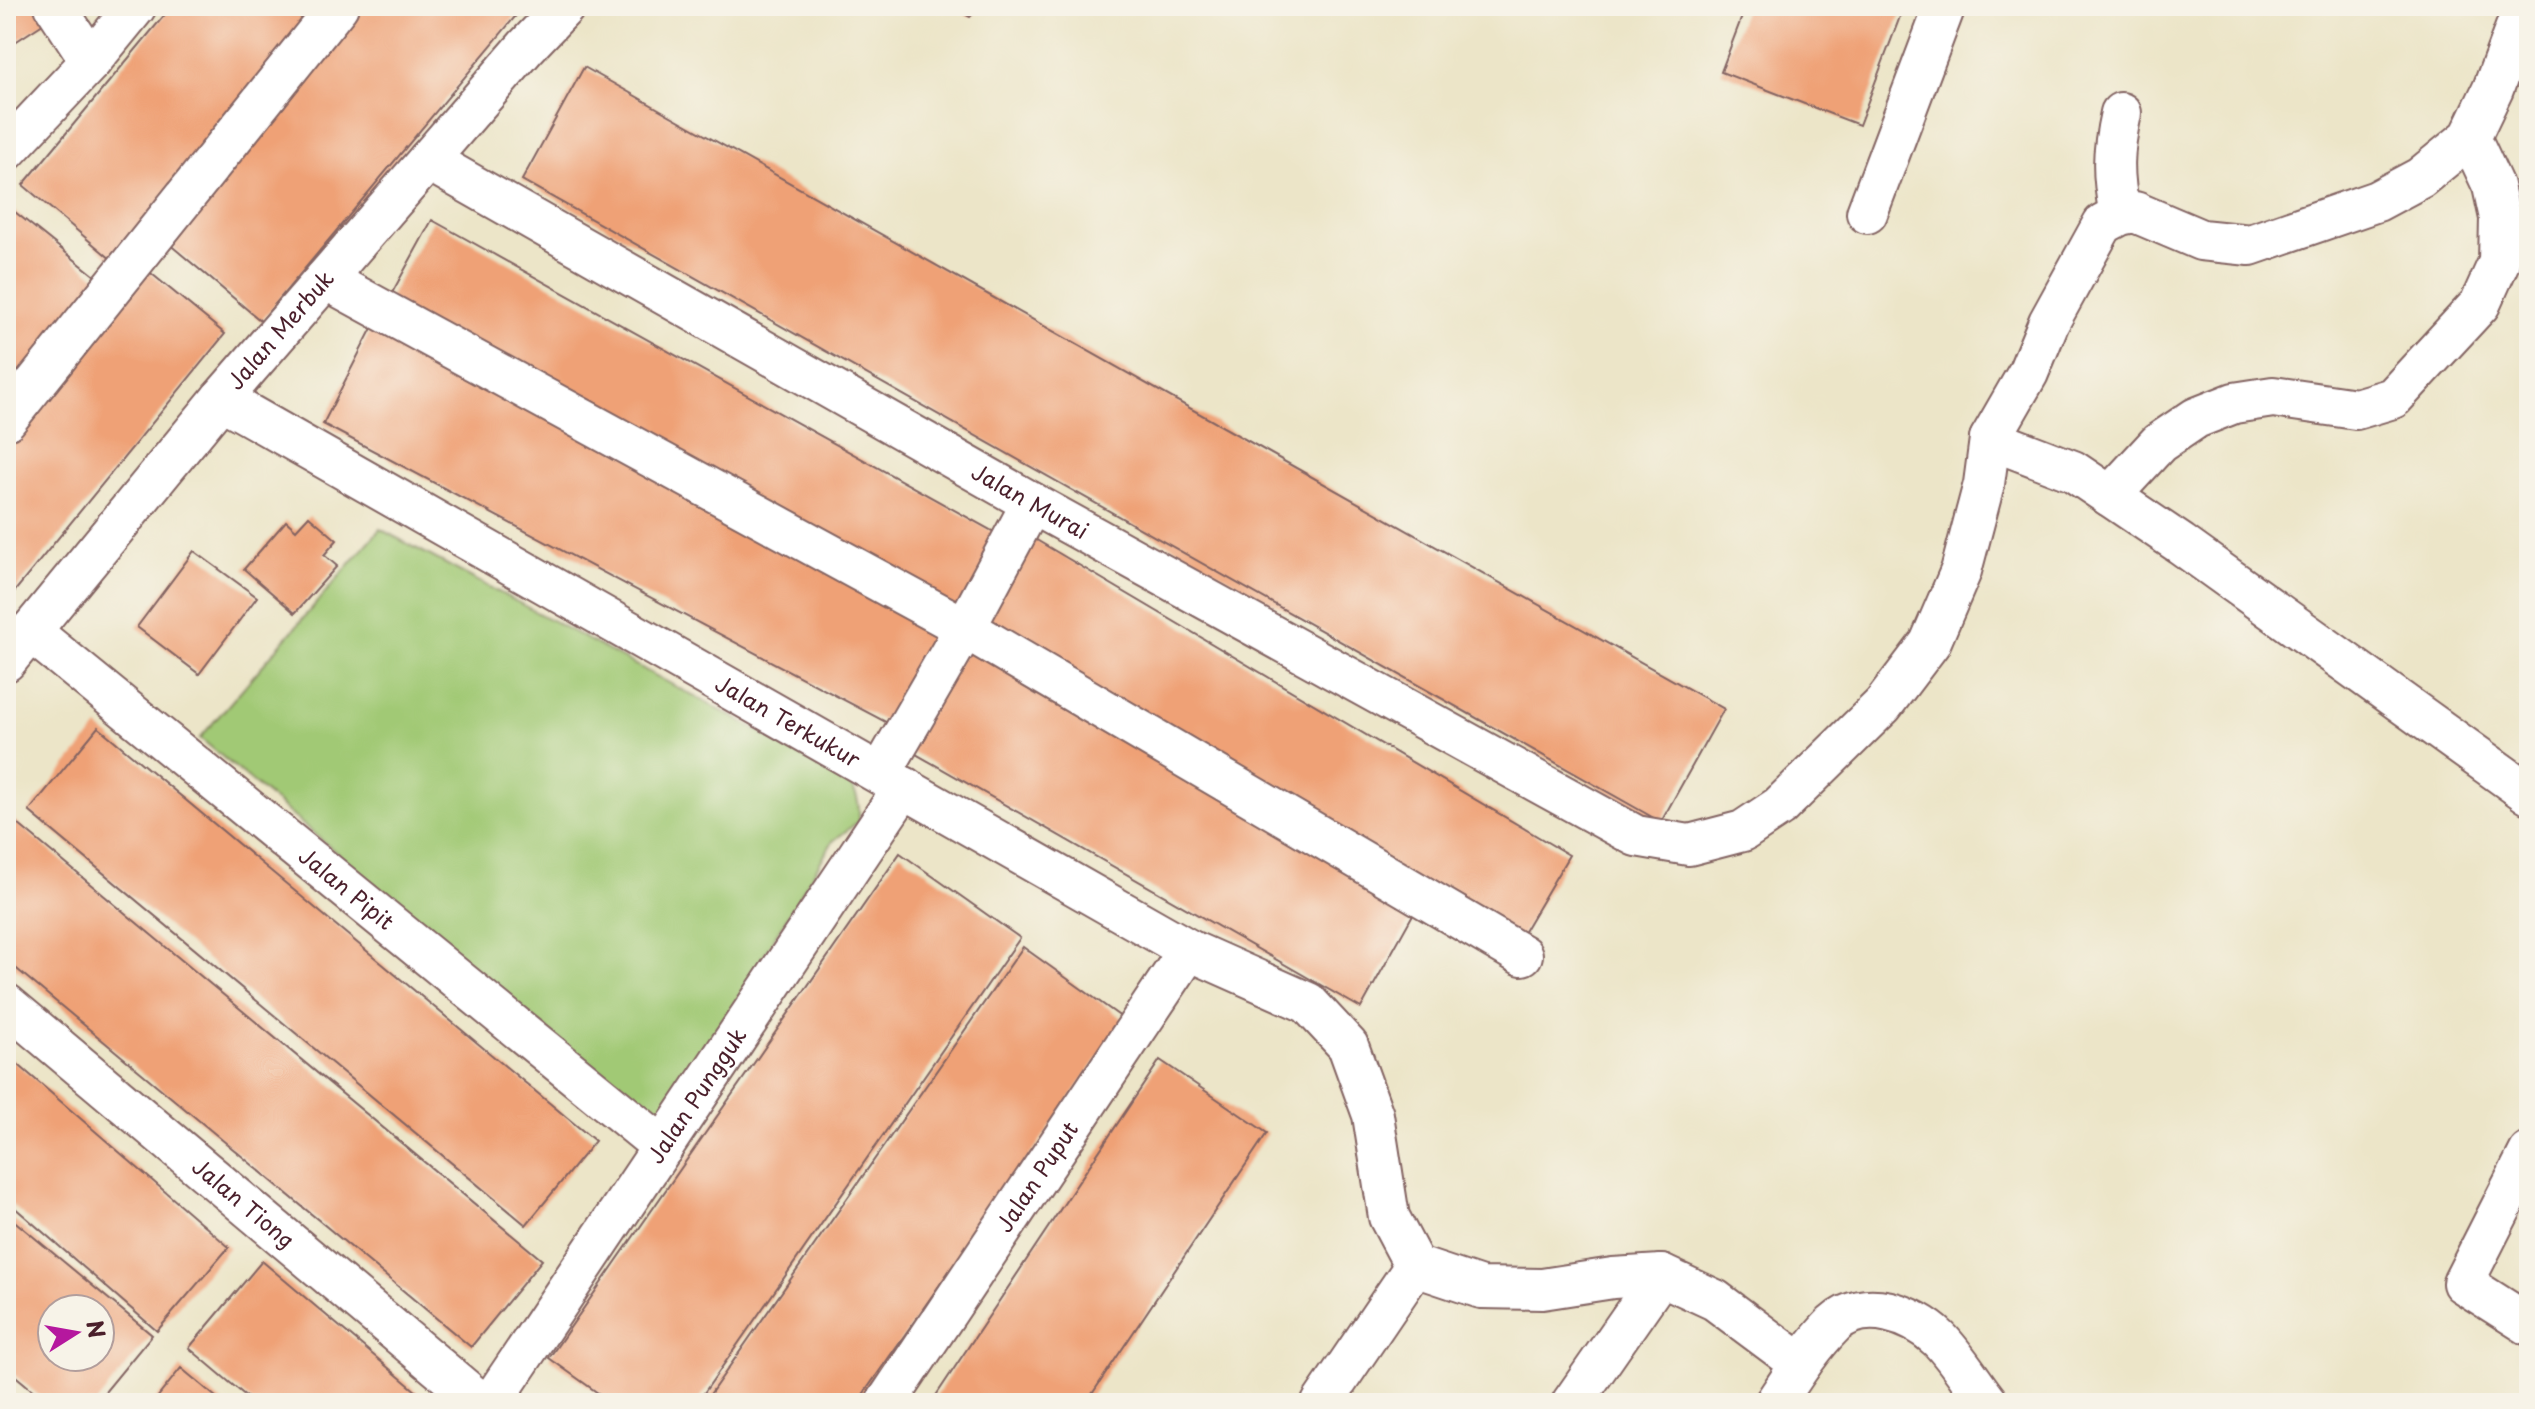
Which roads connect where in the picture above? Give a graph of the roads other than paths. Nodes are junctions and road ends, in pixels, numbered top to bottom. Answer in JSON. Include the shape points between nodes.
{"nodes":[{"id":1,"x":55,"y":6,"type":"edge"},
{"id":2,"x":136,"y":6,"type":"edge"},
{"id":3,"x":338,"y":6,"type":"edge"},
{"id":4,"x":565,"y":6,"type":"edge"},
{"id":5,"x":1945,"y":6,"type":"edge"},
{"id":6,"x":2524,"y":6,"type":"edge"},
{"id":7,"x":91,"y":61,"type":"junction"},
{"id":8,"x":2121,"y":113,"type":"dead end"},
{"id":9,"x":2470,"y":137,"type":"junction"},
{"id":10,"x":6,"y":151,"type":"edge"},
{"id":11,"x":428,"y":160,"type":"junction"},
{"id":12,"x":1867,"y":213,"type":"dead end"},
{"id":13,"x":2120,"y":215,"type":"junction"},
{"id":14,"x":325,"y":279,"type":"junction"},
{"id":15,"x":221,"y":399,"type":"junction"},
{"id":16,"x":6,"y":420,"type":"edge"},
{"id":17,"x":1990,"y":439,"type":"junction"},
{"id":18,"x":2110,"y":496,"type":"junction"},
{"id":19,"x":1032,"y":503,"type":"junction"},
{"id":20,"x":965,"y":628,"type":"junction"},
{"id":21,"x":18,"y":646,"type":"edge"},
{"id":22,"x":892,"y":780,"type":"junction"},
{"id":23,"x":2529,"y":794,"type":"edge"},
{"id":24,"x":1189,"y":950,"type":"junction"},
{"id":25,"x":1522,"y":955,"type":"dead end"},
{"id":26,"x":6,"y":1004,"type":"edge"},
{"id":27,"x":663,"y":1147,"type":"junction"},
{"id":28,"x":2529,"y":1153,"type":"edge"},
{"id":29,"x":1415,"y":1266,"type":"junction"},
{"id":30,"x":1661,"y":1275,"type":"junction"},
{"id":31,"x":2529,"y":1325,"type":"edge"},
{"id":32,"x":1801,"y":1364,"type":"junction"},
{"id":33,"x":481,"y":1403,"type":"edge"},
{"id":34,"x":491,"y":1403,"type":"edge"},
{"id":35,"x":886,"y":1403,"type":"edge"},
{"id":36,"x":1322,"y":1403,"type":"edge"},
{"id":37,"x":1572,"y":1403,"type":"edge"},
{"id":38,"x":1775,"y":1403,"type":"edge"},
{"id":39,"x":1988,"y":1403,"type":"edge"}],
"edges":[{"from":1,"to":7,"type":"street"},
{"from":2,"to":7,"type":"street"},
{"from":3,"to":16,"type":"street"},
{"from":4,"to":11,"type":"street","name":"Jalan Merbuk"},
{"from":5,"to":12,"type":"street"},
{"from":6,"to":9,"type":"street"},
{"from":7,"to":10,"type":"street"},
{"from":8,"to":13,"type":"street","via":[[2112,178]]},
{"from":9,"to":13,"type":"street","via":[[2420,178],[2377,201],[2250,245],[2201,240],[2135,212]]},
{"from":9,"to":18,"type":"street","via":[[2493,186],[2500,218],[2499,262],[2480,304],[2393,398],[2356,409],[2273,397],[2234,403],[2196,418],[2159,443]]},
{"from":11,"to":14,"type":"street","name":"Jalan Merbuk"},
{"from":11,"to":19,"type":"street","name":"Jalan Murai"},
{"from":13,"to":17,"type":"street","via":[[2103,224]]},
{"from":14,"to":15,"type":"street","name":"Jalan Merbuk"},
{"from":14,"to":20,"type":"street"},
{"from":15,"to":21,"type":"street","name":"Jalan Merbuk"},
{"from":15,"to":22,"type":"street","name":"Jalan Terkukur"},
{"from":17,"to":18,"type":"street","via":[[2073,471]]},
{"from":17,"to":19,"type":"street","name":"Jalan Murai","via":[[1961,571],[1930,643],[1883,705],[1779,807],[1743,831],[1689,845],[1636,836]]},
{"from":18,"to":23,"type":"street"},
{"from":19,"to":20,"type":"street","name":"Jalan Pungguk"},
{"from":20,"to":22,"type":"street","name":"Jalan Pungguk"},
{"from":20,"to":25,"type":"street"},
{"from":21,"to":27,"type":"street","name":"Jalan Pipit"},
{"from":22,"to":24,"type":"street","name":"Jalan Terkukur"},
{"from":22,"to":27,"type":"street","name":"Jalan Pungguk"},
{"from":24,"to":29,"type":"street","name":"Jalan Terkukur","via":[[1308,1003],[1348,1046],[1373,1115],[1389,1217]]},
{"from":24,"to":35,"type":"street","name":"Jalan Puput"},
{"from":26,"to":33,"type":"street","name":"Jalan Tiong"},
{"from":27,"to":34,"type":"street","name":"Jalan Pungguk"},
{"from":28,"to":31,"type":"street","via":[[2463,1283]]},
{"from":29,"to":30,"type":"street","via":[[1481,1288],[1542,1289]]},
{"from":29,"to":36,"type":"street"},
{"from":30,"to":32,"type":"street","via":[[1715,1300]]},
{"from":30,"to":37,"type":"street"},
{"from":32,"to":38,"type":"street"},
{"from":32,"to":39,"type":"street","via":[[1836,1322],[1865,1309],[1898,1313],[1938,1339]]}]}
